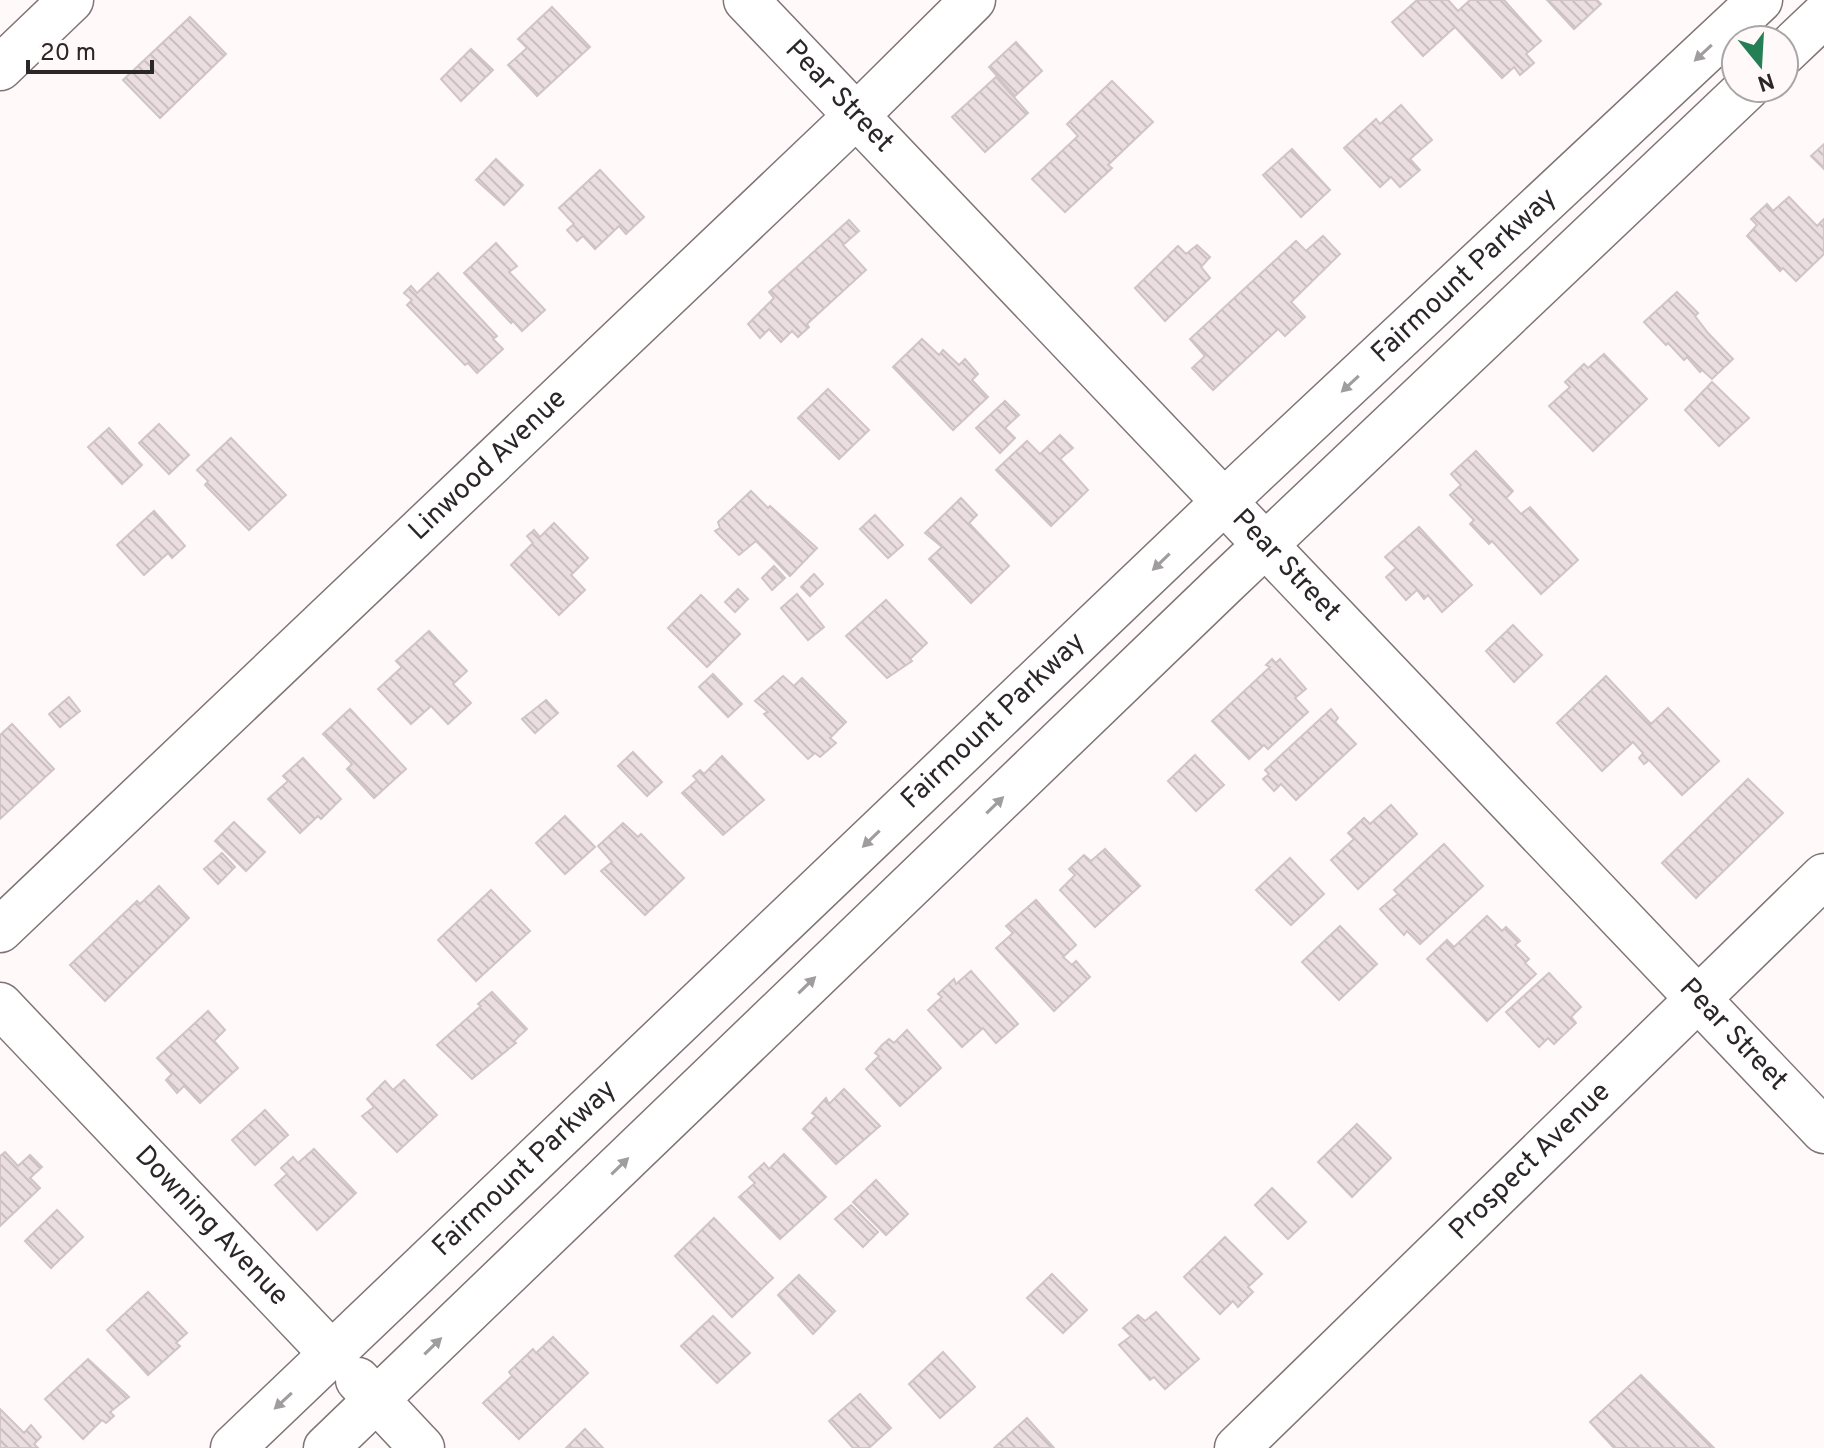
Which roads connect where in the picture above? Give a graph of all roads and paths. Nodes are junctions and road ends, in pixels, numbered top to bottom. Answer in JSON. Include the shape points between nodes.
{"nodes":[{"id":1,"x":71,"y":0,"type":"edge"},
{"id":2,"x":746,"y":0,"type":"edge"},
{"id":3,"x":973,"y":0,"type":"edge"},
{"id":4,"x":1760,"y":0,"type":"edge"},
{"id":5,"x":1824,"y":15,"type":"edge"},
{"id":6,"x":1800,"y":38,"type":"edge"},
{"id":7,"x":0,"y":68,"type":"edge"},
{"id":8,"x":1730,"y":104,"type":"edge"},
{"id":9,"x":856,"y":116,"type":"junction"},
{"id":10,"x":1224,"y":502,"type":"junction"},
{"id":11,"x":1265,"y":545,"type":"junction"},
{"id":12,"x":1824,"y":876,"type":"edge"},
{"id":13,"x":0,"y":930,"type":"edge"},
{"id":14,"x":1698,"y":999,"type":"junction"},
{"id":15,"x":0,"y":1005,"type":"edge"},
{"id":16,"x":1824,"y":1131,"type":"edge"},
{"id":17,"x":332,"y":1354,"type":"junction"},
{"id":18,"x":376,"y":1400,"type":"junction"},
{"id":19,"x":233,"y":1448,"type":"edge"},
{"id":20,"x":326,"y":1448,"type":"edge"},
{"id":21,"x":422,"y":1448,"type":"edge"},
{"id":22,"x":1237,"y":1448,"type":"edge"}],
"edges":[{"from":1,"to":7,"type":"street"},
{"from":2,"to":9,"type":"street","name":"Pear Street"},
{"from":3,"to":9,"type":"street","name":"Linwood Avenue"},
{"from":4,"to":10,"type":"street","name":"Fairmount Parkway","one_way":true},
{"from":5,"to":6,"type":"street"},
{"from":8,"to":11,"type":"street","name":"Fairmount Parkway"},
{"from":9,"to":10,"type":"street","name":"Pear Street"},
{"from":9,"to":13,"type":"street","name":"Linwood Avenue"},
{"from":10,"to":11,"type":"street","name":"Pear Street"},
{"from":10,"to":17,"type":"street","name":"Fairmount Parkway","one_way":true},
{"from":11,"to":14,"type":"street","name":"Pear Street"},
{"from":18,"to":11,"type":"street","name":"Fairmount Parkway","one_way":true},
{"from":12,"to":14,"type":"street","name":"Prospect Avenue"},
{"from":14,"to":16,"type":"street","name":"Pear Street"},
{"from":14,"to":22,"type":"street","name":"Prospect Avenue"},
{"from":15,"to":17,"type":"street","name":"Downing Avenue"},
{"from":17,"to":18,"type":"street","name":"Downing Avenue"},
{"from":17,"to":19,"type":"street","name":"Fairmount Parkway","one_way":true},
{"from":18,"to":20,"type":"street","name":"Fairmount Parkway"},
{"from":18,"to":21,"type":"street","name":"Downing Avenue"}]}
